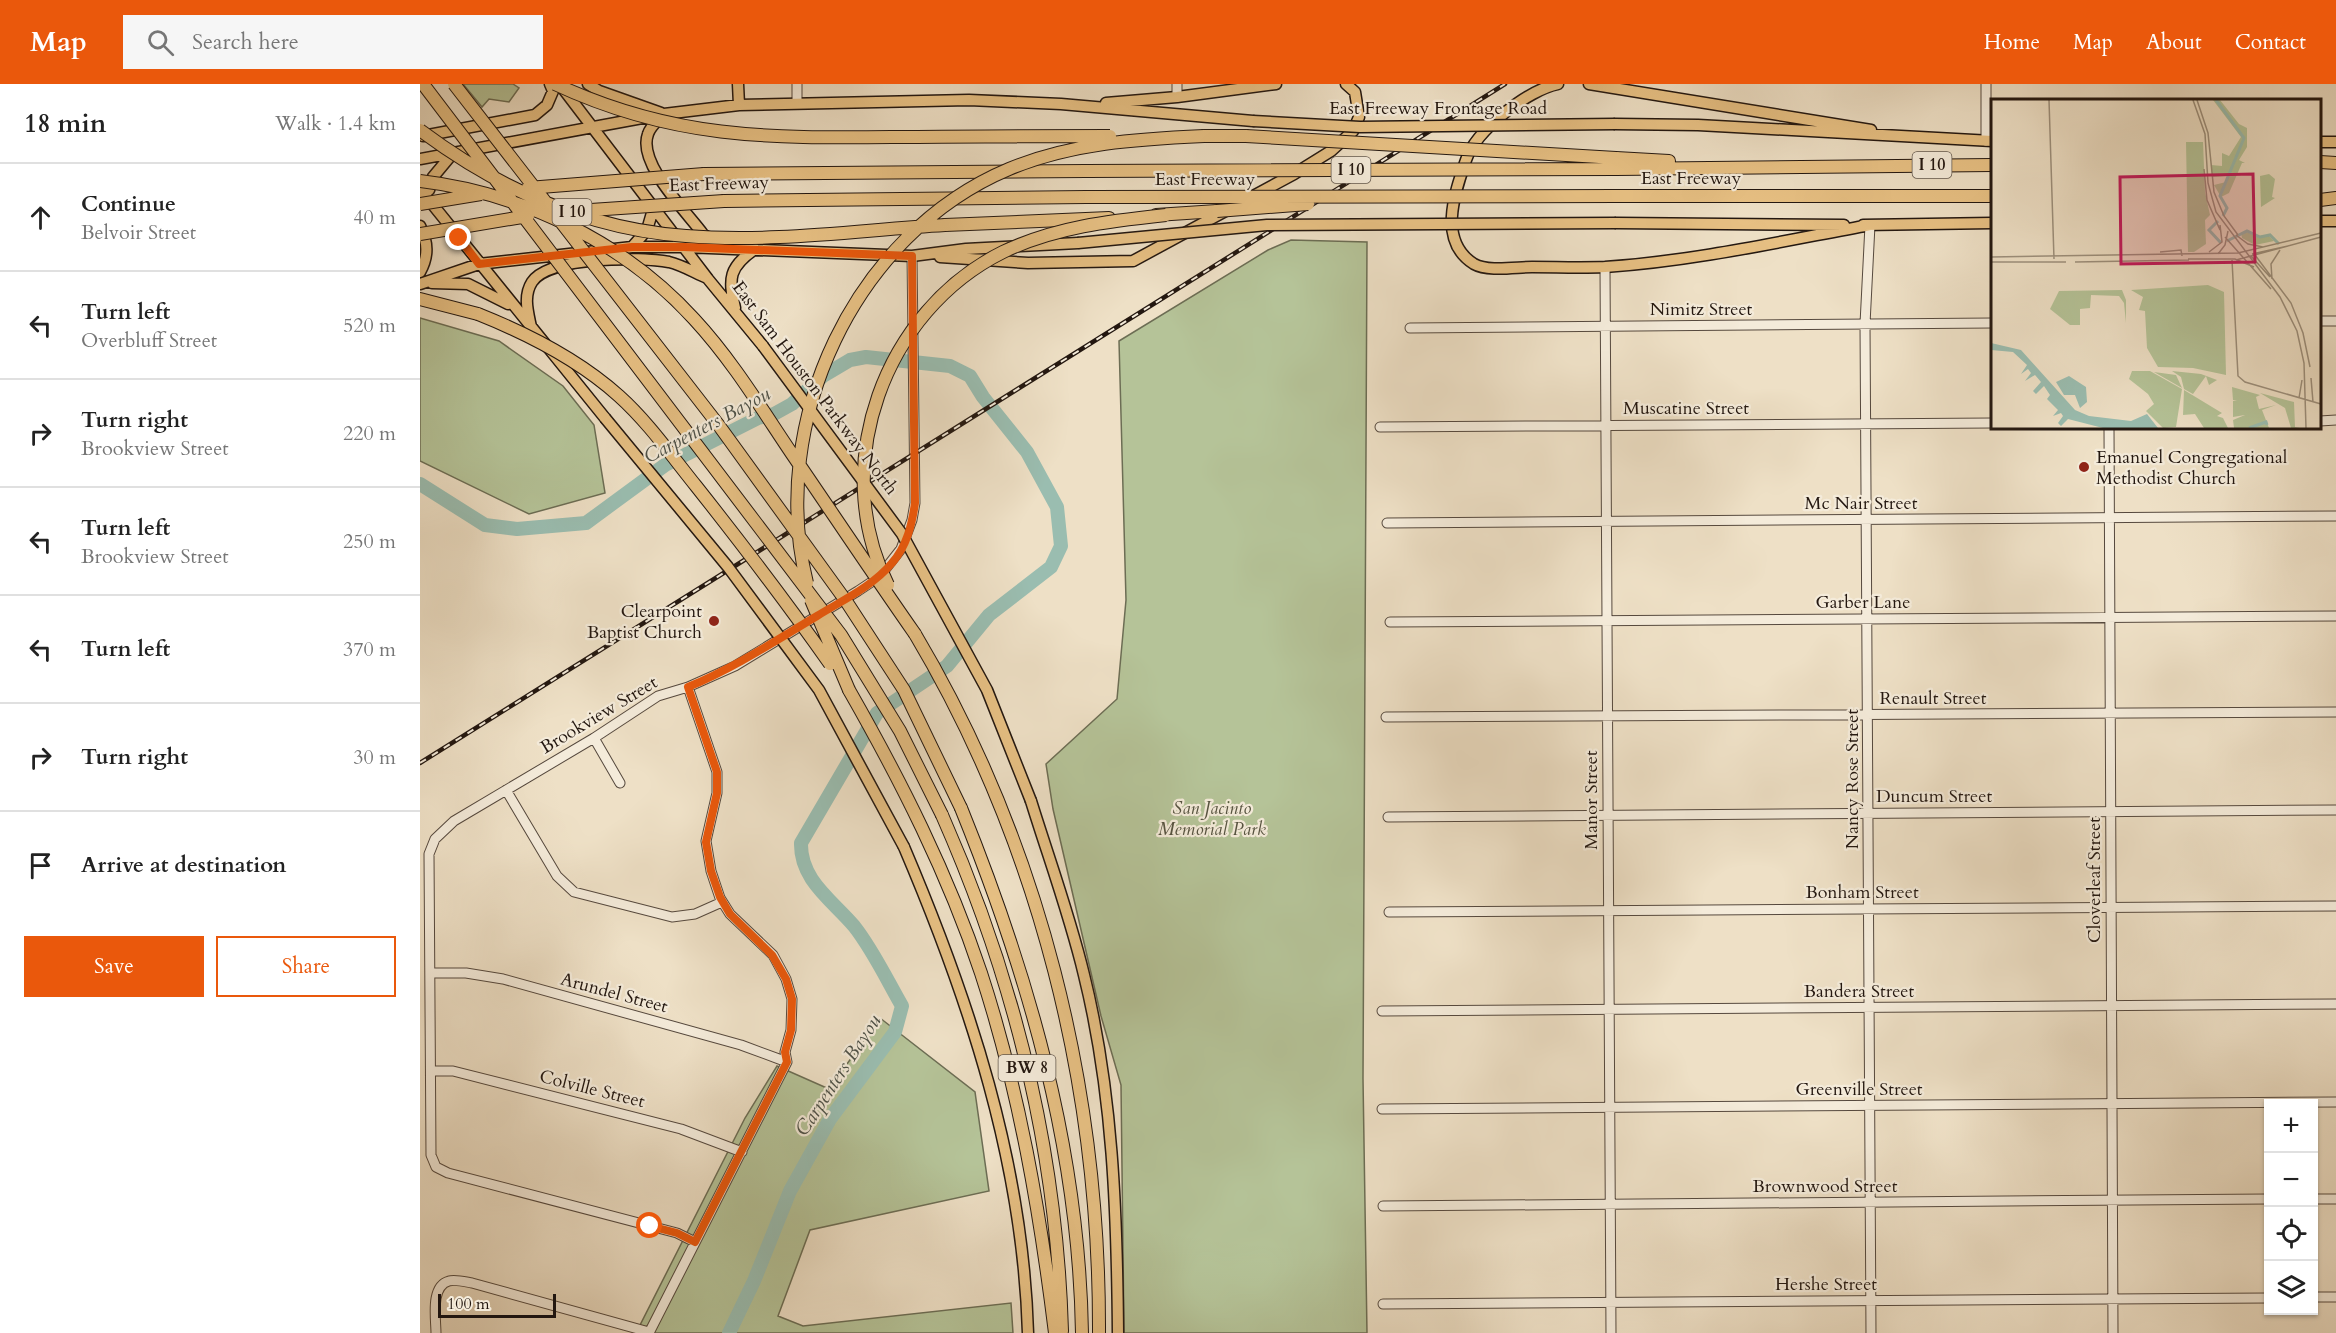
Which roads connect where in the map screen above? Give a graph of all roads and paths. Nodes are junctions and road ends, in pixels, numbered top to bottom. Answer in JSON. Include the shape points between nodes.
{"nodes":[{"id":1,"x":423,"y":84,"type":"edge"},
{"id":2,"x":454,"y":84,"type":"edge"},
{"id":3,"x":550,"y":84,"type":"edge"},
{"id":4,"x":557,"y":84,"type":"edge"},
{"id":5,"x":588,"y":84,"type":"edge"},
{"id":6,"x":738,"y":84,"type":"edge"},
{"id":7,"x":797,"y":84,"type":"edge"},
{"id":8,"x":1177,"y":84,"type":"edge"},
{"id":9,"x":1276,"y":84,"type":"edge"},
{"id":10,"x":1346,"y":84,"type":"edge"},
{"id":11,"x":1558,"y":84,"type":"edge"},
{"id":12,"x":1589,"y":84,"type":"edge"},
{"id":13,"x":1986,"y":84,"type":"edge"},
{"id":14,"x":1614,"y":85,"type":"edge"},
{"id":15,"x":1177,"y":97,"type":"junction"},
{"id":16,"x":797,"y":103,"type":"junction"},
{"id":17,"x":1060,"y":104,"type":"junction"},
{"id":18,"x":739,"y":105,"type":"junction"},
{"id":19,"x":664,"y":114,"type":"junction"},
{"id":20,"x":592,"y":128,"type":"junction"},
{"id":21,"x":420,"y":130,"type":"edge"},
{"id":22,"x":1204,"y":136,"type":"junction"},
{"id":23,"x":420,"y":137,"type":"edge"},
{"id":24,"x":1921,"y":139,"type":"junction"},
{"id":25,"x":1989,"y":141,"type":"edge"},
{"id":26,"x":453,"y":153,"type":"junction"},
{"id":27,"x":420,"y":159,"type":"edge"},
{"id":28,"x":1616,"y":163,"type":"junction"},
{"id":29,"x":2321,"y":163,"type":"edge"},
{"id":30,"x":2336,"y":164,"type":"edge"},
{"id":31,"x":1991,"y":165,"type":"edge"},
{"id":32,"x":420,"y":181,"type":"edge"},
{"id":33,"x":420,"y":189,"type":"edge"},
{"id":34,"x":1991,"y":196,"type":"edge"},
{"id":35,"x":1402,"y":197,"type":"junction"},
{"id":36,"x":2336,"y":197,"type":"edge"},
{"id":37,"x":2321,"y":198,"type":"edge"},
{"id":38,"x":424,"y":202,"type":"edge"},
{"id":39,"x":654,"y":206,"type":"junction"},
{"id":40,"x":1166,"y":214,"type":"junction"},
{"id":41,"x":1991,"y":223,"type":"edge"},
{"id":42,"x":1870,"y":225,"type":"junction"},
{"id":43,"x":420,"y":226,"type":"edge"},
{"id":44,"x":420,"y":234,"type":"edge"},
{"id":45,"x":632,"y":247,"type":"junction"},
{"id":46,"x":684,"y":247,"type":"junction"},
{"id":47,"x":728,"y":249,"type":"junction"},
{"id":48,"x":755,"y":249,"type":"junction"},
{"id":49,"x":928,"y":255,"type":"junction"},
{"id":50,"x":912,"y":256,"type":"junction"},
{"id":51,"x":479,"y":264,"type":"junction"},
{"id":52,"x":1605,"y":267,"type":"junction"},
{"id":53,"x":420,"y":272,"type":"edge"},
{"id":54,"x":708,"y":279,"type":"junction"},
{"id":55,"x":420,"y":284,"type":"edge"},
{"id":56,"x":420,"y":299,"type":"edge"},
{"id":57,"x":515,"y":308,"type":"junction"},
{"id":58,"x":735,"y":311,"type":"junction"},
{"id":59,"x":1991,"y":323,"type":"edge"},
{"id":60,"x":1865,"y":324,"type":"junction"},
{"id":61,"x":1605,"y":326,"type":"junction"},
{"id":62,"x":1410,"y":328,"type":"dead end"},
{"id":63,"x":531,"y":329,"type":"junction"},
{"id":64,"x":1991,"y":423,"type":"edge"},
{"id":65,"x":1865,"y":424,"type":"junction"},
{"id":66,"x":1606,"y":425,"type":"junction"},
{"id":67,"x":1380,"y":427,"type":"dead end"},
{"id":68,"x":2109,"y":429,"type":"edge"},
{"id":69,"x":2336,"y":516,"type":"edge"},
{"id":70,"x":2109,"y":518,"type":"junction"},
{"id":71,"x":1867,"y":519,"type":"junction"},
{"id":72,"x":1606,"y":521,"type":"junction"},
{"id":73,"x":1387,"y":523,"type":"dead end"},
{"id":74,"x":2336,"y":616,"type":"edge"},
{"id":75,"x":2110,"y":617,"type":"junction"},
{"id":76,"x":1867,"y":619,"type":"junction"},
{"id":77,"x":1607,"y":620,"type":"junction"},
{"id":78,"x":1390,"y":622,"type":"dead end"},
{"id":79,"x":915,"y":634,"type":"junction"},
{"id":80,"x":688,"y":687,"type":"junction"},
{"id":81,"x":849,"y":690,"type":"junction"},
{"id":82,"x":2336,"y":712,"type":"edge"},
{"id":83,"x":2110,"y":713,"type":"junction"},
{"id":84,"x":1869,"y":714,"type":"junction"},
{"id":85,"x":1607,"y":716,"type":"junction"},
{"id":86,"x":1386,"y":717,"type":"dead end"},
{"id":87,"x":594,"y":738,"type":"junction"},
{"id":88,"x":620,"y":783,"type":"dead end"},
{"id":89,"x":506,"y":790,"type":"junction"},
{"id":90,"x":2336,"y":810,"type":"edge"},
{"id":91,"x":2110,"y":812,"type":"junction"},
{"id":92,"x":1869,"y":813,"type":"junction"},
{"id":93,"x":1608,"y":815,"type":"junction"},
{"id":94,"x":1388,"y":817,"type":"dead end"},
{"id":95,"x":722,"y":902,"type":"junction"},
{"id":96,"x":2336,"y":906,"type":"edge"},
{"id":97,"x":2111,"y":907,"type":"junction"},
{"id":98,"x":1869,"y":909,"type":"junction"},
{"id":99,"x":1608,"y":910,"type":"junction"},
{"id":100,"x":1389,"y":912,"type":"dead end"},
{"id":101,"x":430,"y":973,"type":"junction"},
{"id":102,"x":2336,"y":1004,"type":"edge"},
{"id":103,"x":2111,"y":1006,"type":"junction"},
{"id":104,"x":1867,"y":1007,"type":"junction"},
{"id":105,"x":1609,"y":1009,"type":"junction"},
{"id":106,"x":1382,"y":1011,"type":"dead end"},
{"id":107,"x":787,"y":1062,"type":"junction"},
{"id":108,"x":430,"y":1071,"type":"junction"},
{"id":109,"x":2336,"y":1102,"type":"edge"},
{"id":110,"x":2112,"y":1104,"type":"junction"},
{"id":111,"x":1871,"y":1106,"type":"junction"},
{"id":112,"x":1610,"y":1107,"type":"junction"},
{"id":113,"x":1382,"y":1109,"type":"dead end"},
{"id":114,"x":742,"y":1152,"type":"junction"},
{"id":115,"x":2264,"y":1199,"type":"edge"},
{"id":116,"x":2318,"y":1199,"type":"edge"},
{"id":117,"x":2336,"y":1199,"type":"edge"},
{"id":118,"x":2112,"y":1200,"type":"junction"},
{"id":119,"x":1870,"y":1202,"type":"junction"},
{"id":120,"x":1610,"y":1204,"type":"junction"},
{"id":121,"x":1383,"y":1206,"type":"dead end"},
{"id":122,"x":695,"y":1242,"type":"junction"},
{"id":123,"x":2318,"y":1297,"type":"edge"},
{"id":124,"x":2336,"y":1297,"type":"edge"},
{"id":125,"x":2264,"y":1298,"type":"edge"},
{"id":126,"x":2113,"y":1299,"type":"junction"},
{"id":127,"x":1872,"y":1300,"type":"junction"},
{"id":128,"x":1611,"y":1302,"type":"junction"},
{"id":129,"x":1383,"y":1304,"type":"dead end"},
{"id":130,"x":436,"y":1333,"type":"edge"},
{"id":131,"x":649,"y":1333,"type":"edge"},
{"id":132,"x":1028,"y":1333,"type":"edge"},
{"id":133,"x":1055,"y":1333,"type":"edge"},
{"id":134,"x":1062,"y":1333,"type":"edge"},
{"id":135,"x":1082,"y":1333,"type":"edge"},
{"id":136,"x":1099,"y":1333,"type":"edge"},
{"id":137,"x":1118,"y":1333,"type":"edge"},
{"id":138,"x":1611,"y":1333,"type":"edge"},
{"id":139,"x":1871,"y":1333,"type":"edge"},
{"id":140,"x":2113,"y":1333,"type":"edge"}],
"edges":[{"from":1,"to":134,"type":"highway","number":"BW 8","bridge":true,"via":[[835,627],[900,731],[942,815],[1006,986],[1030,1082],[1056,1233]]},
{"from":2,"to":135,"type":"highway","number":"BW 8","bridge":true,"via":[[720,427],[846,601],[904,690],[961,808],[1016,955],[1052,1085],[1074,1215]]},
{"from":3,"to":23,"type":"main road","via":[[553,91],[548,105],[535,115]]},
{"from":4,"to":20,"type":"main road","name":"East Sam Houston Parkway North"},
{"from":4,"to":22,"type":"highway","bridge":true,"via":[[634,116],[724,134]]},
{"from":5,"to":19,"type":"main road"},
{"from":6,"to":18,"type":"main road"},
{"from":7,"to":16,"type":"street"},
{"from":8,"to":15,"type":"street"},
{"from":9,"to":15,"type":"main road"},
{"from":10,"to":49,"type":"main road","via":[[1354,92],[1359,117],[1353,131],[1331,151],[1133,261],[1028,263]]},
{"from":11,"to":52,"type":"main road","via":[[1536,92],[1479,138],[1468,153],[1450,225],[1455,242],[1475,265]]},
{"from":12,"to":14,"type":"main road"},
{"from":13,"to":25,"type":"street"},
{"from":14,"to":24,"type":"main road"},
{"from":15,"to":17,"type":"main road"},
{"from":16,"to":17,"type":"main road","name":"East Freeway Frontage Road","via":[[969,100]]},
{"from":16,"to":18,"type":"main road","name":"East Freeway Frontage Road"},
{"from":17,"to":24,"type":"main road","name":"East Freeway Frontage Road","bridge":true,"via":[[1360,127],[1698,125]]},
{"from":18,"to":19,"type":"main road","name":"East Freeway Frontage Road"},
{"from":19,"to":20,"type":"main road","name":"East Freeway Frontage Road"},
{"from":19,"to":47,"type":"main road","via":[[648,134],[649,163],[703,234]]},
{"from":20,"to":26,"type":"main road","name":"East Freeway Frontage Road"},
{"from":20,"to":39,"type":"main road","name":"East Sam Houston Parkway North"},
{"from":21,"to":40,"type":"highway","bridge":true,"via":[[466,163],[525,195],[585,217],[658,233],[740,237]]},
{"from":22,"to":28,"type":"highway","bridge":true,"via":[[1319,139]]},
{"from":22,"to":81,"type":"highway","bridge":true,"via":[[1089,146],[1040,158],[991,178],[911,235],[881,267],[850,312],[812,399],[801,451],[797,503],[808,590]]},
{"from":24,"to":25,"type":"main road","name":"East Freeway Frontage Road"},
{"from":26,"to":27,"type":"main road","name":"East Freeway Frontage Road"},
{"from":26,"to":38,"type":"main road","via":[[433,177]]},
{"from":28,"to":31,"type":"highway","name":"East Freeway","number":"I 10"},
{"from":28,"to":38,"type":"highway","name":"East Freeway","number":"I 10","bridge":true,"via":[[704,174],[566,183]]},
{"from":29,"to":30,"type":"highway"},
{"from":32,"to":79,"type":"highway","bridge":true,"via":[[500,197],[550,217],[613,252],[656,282],[694,319],[729,363]]},
{"from":33,"to":38,"type":"main road","number":"BW 8"},
{"from":34,"to":35,"type":"highway","name":"East Freeway","number":"I 10","bridge":true},
{"from":35,"to":40,"type":"highway","bridge":true},
{"from":35,"to":44,"type":"highway","name":"East Freeway","number":"I 10","bridge":true,"via":[[724,201],[548,214]]},
{"from":36,"to":37,"type":"highway"},
{"from":38,"to":51,"type":"main road","number":"BW 8"},
{"from":39,"to":45,"type":"main road","via":[[647,230]]},
{"from":39,"to":46,"type":"main road","name":"East Sam Houston Parkway North"},
{"from":40,"to":79,"type":"highway","bridge":true,"via":[[1080,226],[1001,253],[948,291],[910,331],[898,350],[879,390],[871,419],[865,491],[868,522],[880,567]]},
{"from":41,"to":42,"type":"main road"},
{"from":42,"to":49,"type":"main road","bridge":true,"via":[[1268,225]]},
{"from":42,"to":52,"type":"main road"},
{"from":42,"to":60,"type":"street","name":"Nancy Rose Street"},
{"from":43,"to":53,"type":"main road","via":[[427,239],[427,251]]},
{"from":45,"to":46,"type":"main road"},
{"from":45,"to":51,"type":"main road"},
{"from":46,"to":47,"type":"main road"},
{"from":46,"to":54,"type":"main road","name":"East Sam Houston Parkway North"},
{"from":47,"to":48,"type":"main road"},
{"from":48,"to":50,"type":"main road"},
{"from":48,"to":58,"type":"main road","via":[[738,261],[734,269],[731,291]]},
{"from":49,"to":50,"type":"main road"},
{"from":50,"to":80,"type":"street","name":"Brookview Street","via":[[915,503],[906,540],[893,562],[858,591],[735,666]]},
{"from":51,"to":55,"type":"main road"},
{"from":51,"to":57,"type":"main road","number":"BW 8"},
{"from":52,"to":61,"type":"street","name":"Manor Street"},
{"from":54,"to":58,"type":"main road","name":"East Sam Houston Parkway North"},
{"from":54,"to":63,"type":"main road","via":[[670,262],[599,260],[564,264],[533,280],[526,297]]},
{"from":55,"to":57,"type":"main road","via":[[468,284]]},
{"from":56,"to":81,"type":"highway","bridge":true,"via":[[471,312],[516,330],[577,364],[619,396],[719,514]]},
{"from":57,"to":63,"type":"main road","number":"BW 8"},
{"from":58,"to":137,"type":"main road","name":"East Sam Houston Parkway North","bridge":true,"via":[[902,534],[987,690],[1031,801],[1084,974],[1099,1047],[1115,1194]]},
{"from":59,"to":60,"type":"street","name":"Nimitz Street"},
{"from":60,"to":61,"type":"street","name":"Nimitz Street"},
{"from":60,"to":65,"type":"street","name":"Nancy Rose Street"},
{"from":61,"to":62,"type":"street","name":"Nimitz Street"},
{"from":61,"to":66,"type":"street","name":"Manor Street"},
{"from":63,"to":132,"type":"main road","number":"BW 8","bridge":true,"via":[[756,602],[819,690],[904,847],[939,929],[1002,1129],[1026,1277]]},
{"from":64,"to":65,"type":"street","name":"Muscatine Street"},
{"from":65,"to":66,"type":"street","name":"Muscatine Street"},
{"from":65,"to":71,"type":"street","name":"Nancy Rose Street"},
{"from":66,"to":67,"type":"street","name":"Muscatine Street"},
{"from":66,"to":72,"type":"street","name":"Manor Street"},
{"from":68,"to":70,"type":"street","name":"Cloverleaf Street"},
{"from":69,"to":70,"type":"street","name":"Mc Nair Street"},
{"from":70,"to":71,"type":"street","name":"Mc Nair Street"},
{"from":70,"to":75,"type":"street","name":"Cloverleaf Street"},
{"from":71,"to":72,"type":"street","name":"Mc Nair Street"},
{"from":71,"to":76,"type":"street","name":"Nancy Rose Street"},
{"from":72,"to":73,"type":"street","name":"Mc Nair Street"},
{"from":72,"to":77,"type":"street","name":"Manor Street"},
{"from":74,"to":75,"type":"street","name":"Garber Lane"},
{"from":75,"to":76,"type":"street","name":"Garber Lane"},
{"from":75,"to":83,"type":"street","name":"Cloverleaf Street"},
{"from":76,"to":77,"type":"street","name":"Garber Lane"},
{"from":76,"to":84,"type":"street","name":"Nancy Rose Street"},
{"from":77,"to":78,"type":"street","name":"Garber Lane"},
{"from":77,"to":85,"type":"street","name":"Manor Street"},
{"from":79,"to":136,"type":"highway","via":[[954,703],[996,793],[1038,911],[1077,1072],[1089,1153],[1099,1265]]},
{"from":80,"to":87,"type":"street","name":"Brookview Street","via":[[658,696]]},
{"from":80,"to":95,"type":"street","via":[[717,772],[717,793],[706,842]]},
{"from":81,"to":133,"type":"highway","via":[[924,830],[990,1001],[1015,1099],[1041,1230]]},
{"from":82,"to":83,"type":"street","name":"Renault Street"},
{"from":83,"to":84,"type":"street","name":"Renault Street"},
{"from":83,"to":91,"type":"street","name":"Cloverleaf Street"},
{"from":84,"to":85,"type":"street","name":"Renault Street"},
{"from":84,"to":92,"type":"street","name":"Nancy Rose Street"},
{"from":85,"to":86,"type":"street","name":"Renault Street"},
{"from":85,"to":93,"type":"street","name":"Manor Street"},
{"from":87,"to":88,"type":"street"},
{"from":87,"to":89,"type":"street","name":"Brookview Street"},
{"from":89,"to":95,"type":"street","via":[[557,876],[574,892],[672,917],[695,914]]},
{"from":89,"to":101,"type":"street","name":"Brookview Street","via":[[447,826],[431,846]]},
{"from":90,"to":91,"type":"street","name":"Duncum Street"},
{"from":91,"to":92,"type":"street","name":"Duncum Street"},
{"from":91,"to":97,"type":"street","name":"Cloverleaf Street"},
{"from":92,"to":93,"type":"street","name":"Duncum Street"},
{"from":92,"to":98,"type":"street","name":"Nancy Rose Street"},
{"from":93,"to":94,"type":"street","name":"Duncum Street"},
{"from":93,"to":99,"type":"street","name":"Manor Street"},
{"from":95,"to":107,"type":"street","via":[[766,947],[782,970],[792,999]]},
{"from":96,"to":97,"type":"street","name":"Bonham Street"},
{"from":97,"to":98,"type":"street","name":"Bonham Street"},
{"from":97,"to":103,"type":"street","name":"Cloverleaf Street"},
{"from":98,"to":99,"type":"street","name":"Bonham Street"},
{"from":98,"to":104,"type":"street","name":"Nancy Rose Street"},
{"from":99,"to":100,"type":"street","name":"Bonham Street"},
{"from":99,"to":105,"type":"street","name":"Manor Street"},
{"from":101,"to":107,"type":"street","name":"Arundel Street","via":[[503,979],[741,1045]]},
{"from":101,"to":108,"type":"street","name":"Brookview Street"},
{"from":102,"to":103,"type":"street","name":"Bandera Street"},
{"from":103,"to":104,"type":"street","name":"Bandera Street"},
{"from":103,"to":110,"type":"street","name":"Cloverleaf Street"},
{"from":104,"to":105,"type":"street","name":"Bandera Street"},
{"from":104,"to":111,"type":"street","name":"Nancy Rose Street"},
{"from":105,"to":106,"type":"street","name":"Bandera Street"},
{"from":105,"to":112,"type":"street","name":"Manor Street"},
{"from":107,"to":114,"type":"street"},
{"from":108,"to":114,"type":"street","name":"Colville Street","via":[[453,1071],[681,1129]]},
{"from":108,"to":122,"type":"street","name":"Brookview Street","via":[[431,1155],[436,1167],[677,1233]]},
{"from":109,"to":110,"type":"street","name":"Greenville Street"},
{"from":110,"to":111,"type":"street","name":"Greenville Street"},
{"from":110,"to":118,"type":"street","name":"Cloverleaf Street"},
{"from":111,"to":112,"type":"street","name":"Greenville Street"},
{"from":111,"to":119,"type":"street","name":"Nancy Rose Street"},
{"from":112,"to":113,"type":"street","name":"Greenville Street"},
{"from":112,"to":120,"type":"street","name":"Manor Street"},
{"from":114,"to":122,"type":"street"},
{"from":115,"to":118,"type":"street","name":"Brownwood Street"},
{"from":116,"to":117,"type":"street"},
{"from":118,"to":119,"type":"street","name":"Brownwood Street"},
{"from":118,"to":126,"type":"street","name":"Cloverleaf Street"},
{"from":119,"to":120,"type":"street","name":"Brownwood Street"},
{"from":119,"to":127,"type":"street","name":"Nancy Rose Street"},
{"from":120,"to":121,"type":"street","name":"Brownwood Street"},
{"from":120,"to":128,"type":"street","name":"Manor Street"},
{"from":122,"to":131,"type":"street"},
{"from":123,"to":124,"type":"street"},
{"from":125,"to":126,"type":"street","name":"Hershe Street"},
{"from":126,"to":127,"type":"street","name":"Hershe Street"},
{"from":126,"to":140,"type":"street","name":"Cloverleaf Street"},
{"from":127,"to":128,"type":"street","name":"Hershe Street"},
{"from":127,"to":139,"type":"street","name":"Nancy Rose Street"},
{"from":128,"to":129,"type":"street","name":"Hershe Street"},
{"from":128,"to":138,"type":"street","name":"Manor Street"},
{"from":130,"to":131,"type":"street","via":[[435,1300],[442,1284],[450,1280]]}]}
